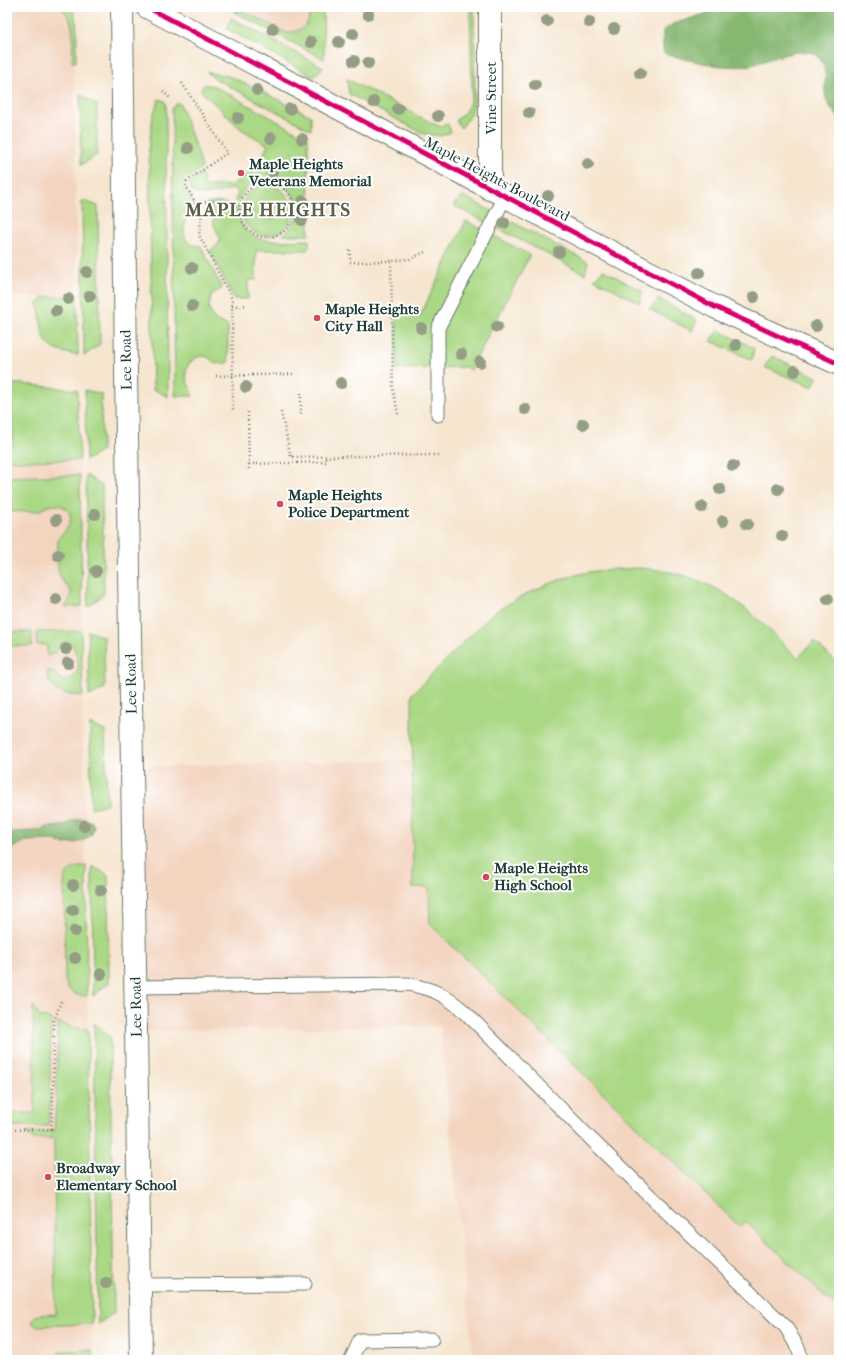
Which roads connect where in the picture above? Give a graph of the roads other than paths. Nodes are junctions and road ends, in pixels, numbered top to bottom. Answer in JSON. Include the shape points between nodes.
{"nodes":[{"id":1,"x":122,"y":7,"type":"edge"},
{"id":2,"x":147,"y":7,"type":"edge"},
{"id":3,"x":490,"y":7,"type":"edge"},
{"id":4,"x":498,"y":193,"type":"junction"},
{"id":5,"x":839,"y":364,"type":"edge"},
{"id":6,"x":438,"y":415,"type":"dead end"},
{"id":7,"x":136,"y":988,"type":"junction"},
{"id":8,"x":305,"y":1284,"type":"dead end"},
{"id":9,"x":140,"y":1285,"type":"junction"},
{"id":10,"x":432,"y":1339,"type":"dead end"},
{"id":11,"x":141,"y":1360,"type":"edge"},
{"id":12,"x":352,"y":1360,"type":"edge"},
{"id":13,"x":801,"y":1360,"type":"edge"}],
"edges":[{"from":1,"to":7,"type":"main road","name":"Lee Road"},
{"from":2,"to":4,"type":"main road","name":"Maple Heights Boulevard"},
{"from":3,"to":4,"type":"main road","name":"Vine Street"},
{"from":4,"to":5,"type":"main road","name":"Maple Heights Boulevard","via":[[715,307]]},
{"from":4,"to":6,"type":"lane","via":[[438,328]]},
{"from":7,"to":9,"type":"main road","name":"Lee Road"},
{"from":7,"to":13,"type":"lane","via":[[408,984],[429,988],[448,998],[786,1327],[799,1350]]},
{"from":8,"to":9,"type":"lane"},
{"from":9,"to":11,"type":"main road","name":"Lee Road"},
{"from":10,"to":12,"type":"lane","via":[[360,1340]]}]}
